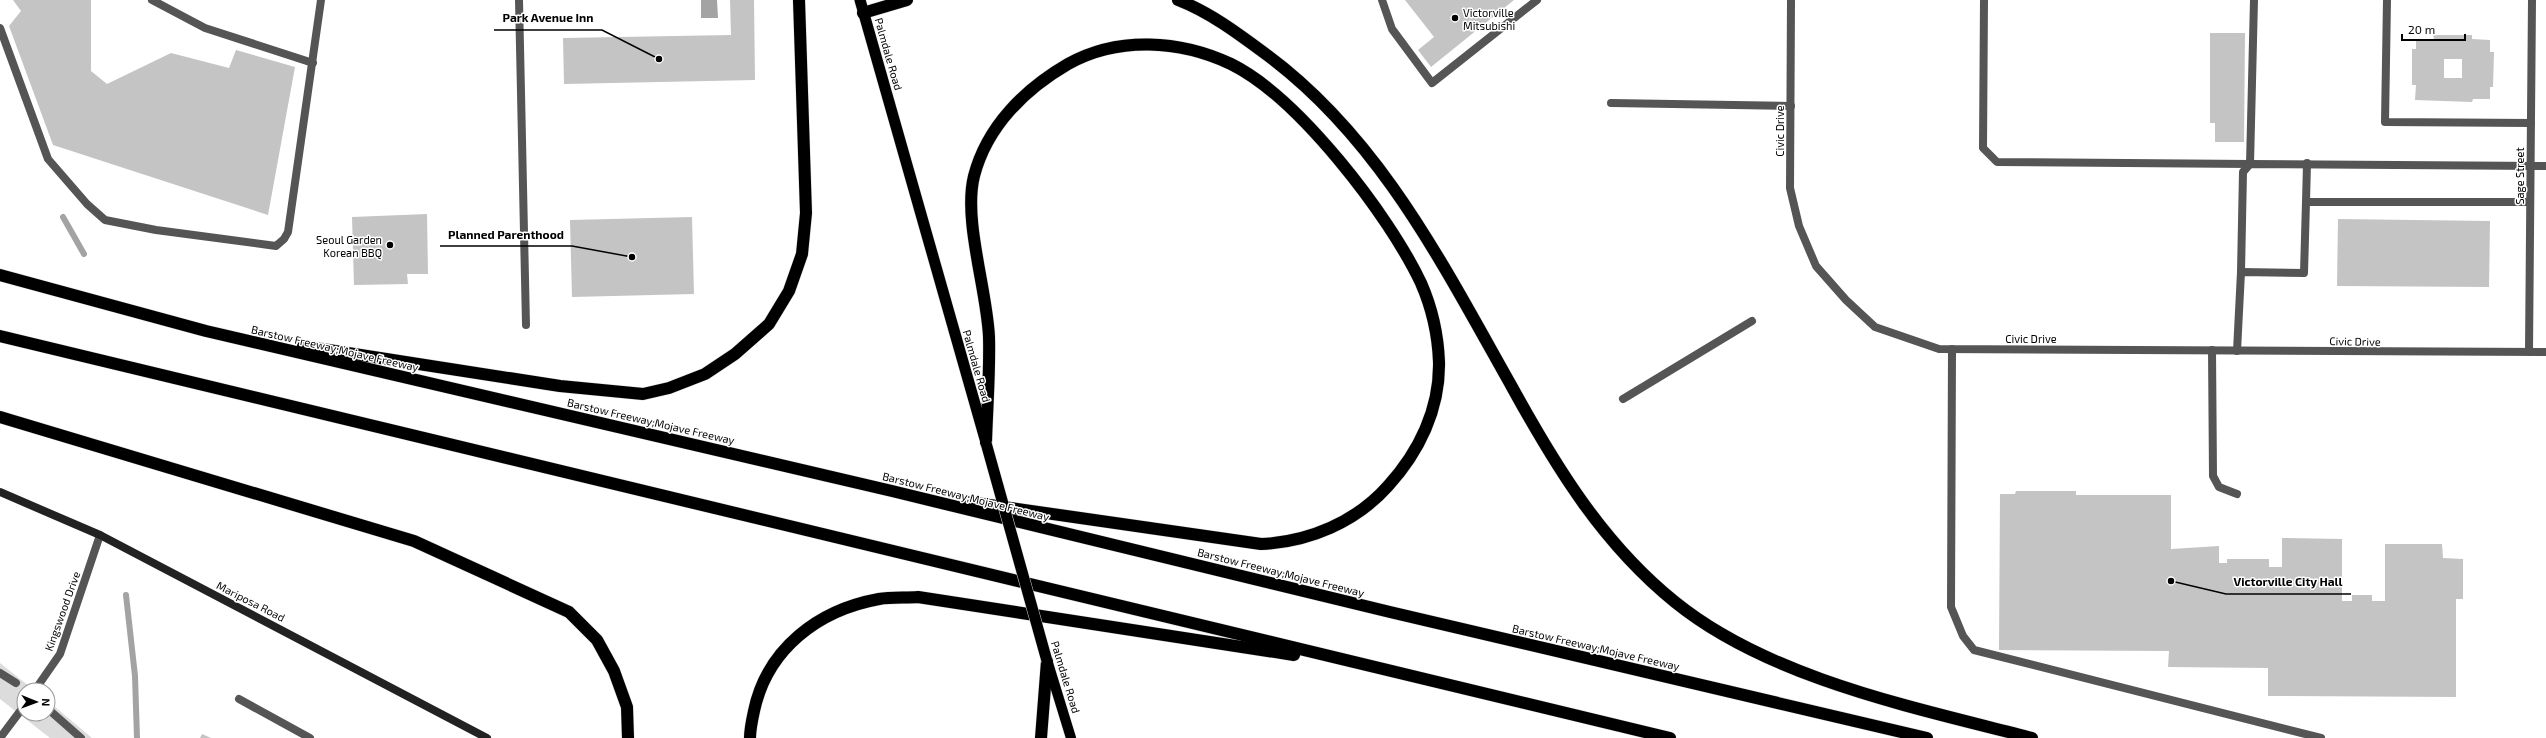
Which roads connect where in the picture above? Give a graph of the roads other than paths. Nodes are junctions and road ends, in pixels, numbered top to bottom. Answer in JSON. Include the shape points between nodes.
{"nodes":[{"id":1,"x":152,"y":0,"type":"edge"},
{"id":2,"x":321,"y":0,"type":"edge"},
{"id":3,"x":519,"y":0,"type":"edge"},
{"id":4,"x":799,"y":0,"type":"edge"},
{"id":5,"x":860,"y":0,"type":"edge"},
{"id":6,"x":907,"y":0,"type":"edge"},
{"id":7,"x":1178,"y":0,"type":"edge"},
{"id":8,"x":1382,"y":0,"type":"edge"},
{"id":9,"x":1537,"y":0,"type":"edge"},
{"id":10,"x":1791,"y":0,"type":"edge"},
{"id":11,"x":1984,"y":0,"type":"edge"},
{"id":12,"x":2254,"y":0,"type":"edge"},
{"id":13,"x":2387,"y":0,"type":"edge"},
{"id":14,"x":2532,"y":0,"type":"edge"},
{"id":15,"x":163,"y":3,"type":"edge"},
{"id":16,"x":864,"y":13,"type":"junction"},
{"id":17,"x":0,"y":28,"type":"edge"},
{"id":18,"x":312,"y":63,"type":"junction"},
{"id":19,"x":1612,"y":103,"type":"dead end"},
{"id":20,"x":1791,"y":106,"type":"junction"},
{"id":21,"x":2531,"y":123,"type":"junction"},
{"id":22,"x":2307,"y":163,"type":"junction"},
{"id":23,"x":2250,"y":164,"type":"junction"},
{"id":24,"x":2530,"y":166,"type":"junction"},
{"id":25,"x":2546,"y":166,"type":"edge"},
{"id":26,"x":2306,"y":202,"type":"junction"},
{"id":27,"x":2530,"y":202,"type":"junction"},
{"id":28,"x":2241,"y":272,"type":"junction"},
{"id":29,"x":0,"y":274,"type":"edge"},
{"id":30,"x":1752,"y":322,"type":"dead end"},
{"id":31,"x":526,"y":325,"type":"dead end"},
{"id":32,"x":206,"y":331,"type":"junction"},
{"id":33,"x":0,"y":336,"type":"edge"},
{"id":34,"x":1952,"y":349,"type":"junction"},
{"id":35,"x":2212,"y":350,"type":"junction"},
{"id":36,"x":2237,"y":351,"type":"junction"},
{"id":37,"x":2529,"y":352,"type":"junction"},
{"id":38,"x":2546,"y":352,"type":"edge"},
{"id":39,"x":1623,"y":399,"type":"dead end"},
{"id":40,"x":0,"y":417,"type":"edge"},
{"id":41,"x":986,"y":443,"type":"junction"},
{"id":42,"x":892,"y":491,"type":"junction"},
{"id":43,"x":0,"y":492,"type":"edge"},
{"id":44,"x":2236,"y":494,"type":"dead end"},
{"id":45,"x":100,"y":535,"type":"junction"},
{"id":46,"x":1047,"y":661,"type":"junction"},
{"id":47,"x":1377,"y":667,"type":"junction"},
{"id":48,"x":0,"y":673,"type":"edge"},
{"id":49,"x":41,"y":682,"type":"edge"},
{"id":50,"x":16,"y":683,"type":"dead end"},
{"id":51,"x":239,"y":699,"type":"dead end"},
{"id":52,"x":56,"y":716,"type":"edge"},
{"id":53,"x":16,"y":717,"type":"edge"},
{"id":54,"x":0,"y":738,"type":"edge"},
{"id":55,"x":81,"y":738,"type":"edge"},
{"id":56,"x":310,"y":738,"type":"edge"},
{"id":57,"x":487,"y":738,"type":"edge"},
{"id":58,"x":628,"y":738,"type":"edge"},
{"id":59,"x":750,"y":738,"type":"edge"},
{"id":60,"x":1041,"y":738,"type":"edge"},
{"id":61,"x":1071,"y":738,"type":"edge"},
{"id":62,"x":1670,"y":738,"type":"edge"},
{"id":63,"x":1928,"y":738,"type":"edge"},
{"id":64,"x":2032,"y":738,"type":"edge"},
{"id":65,"x":2321,"y":738,"type":"edge"}],
"edges":[{"from":1,"to":15,"type":"street"},
{"from":2,"to":18,"type":"street"},
{"from":3,"to":31,"type":"street"},
{"from":4,"to":32,"type":"highway","via":[[806,213],[802,254],[789,291],[769,324],[735,354],[705,374],[669,388],[643,394],[600,391]]},
{"from":5,"to":16,"type":"highway","name":"Palmdale Road"},
{"from":6,"to":16,"type":"highway"},
{"from":7,"to":64,"type":"highway","via":[[1234,31],[1296,77],[1334,113],[1367,150],[1416,221],[1542,440],[1584,507],[1630,561],[1676,604],[1734,640],[1787,665],[1905,705]]},
{"from":8,"to":9,"type":"street","via":[[1392,29],[1432,83]]},
{"from":10,"to":20,"type":"street","name":"Civic Drive"},
{"from":11,"to":23,"type":"street","via":[[1982,148],[1996,162]]},
{"from":12,"to":23,"type":"street"},
{"from":13,"to":21,"type":"street","via":[[2385,122]]},
{"from":14,"to":21,"type":"street","name":"Sage Street"},
{"from":15,"to":18,"type":"street","via":[[205,28]]},
{"from":16,"to":41,"type":"highway","name":"Palmdale Road"},
{"from":17,"to":18,"type":"street","via":[[48,159],[86,204],[105,220],[156,230],[276,246],[288,232]]},
{"from":19,"to":20,"type":"street"},
{"from":20,"to":34,"type":"street","name":"Civic Drive","via":[[1790,188],[1799,226],[1816,266],[1846,300],[1875,327],[1939,349]]},
{"from":21,"to":24,"type":"street","name":"Sage Street"},
{"from":22,"to":23,"type":"street"},
{"from":22,"to":24,"type":"street"},
{"from":22,"to":26,"type":"street"},
{"from":23,"to":28,"type":"street","via":[[2243,172]]},
{"from":24,"to":25,"type":"street"},
{"from":24,"to":27,"type":"street","name":"Sage Street"},
{"from":26,"to":27,"type":"street"},
{"from":26,"to":28,"type":"street","via":[[2304,273]]},
{"from":27,"to":37,"type":"street","name":"Sage Street"},
{"from":28,"to":36,"type":"street"},
{"from":29,"to":32,"type":"highway","name":"Barstow Freeway;Mojave Freeway"},
{"from":30,"to":39,"type":"street"},
{"from":32,"to":42,"type":"highway","name":"Barstow Freeway;Mojave Freeway"},
{"from":33,"to":47,"type":"highway"},
{"from":34,"to":35,"type":"street","name":"Civic Drive"},
{"from":34,"to":65,"type":"street","via":[[1951,607],[1963,636],[1974,650]]},
{"from":35,"to":36,"type":"street","name":"Civic Drive"},
{"from":35,"to":44,"type":"street","via":[[2213,476],[2219,487]]},
{"from":36,"to":37,"type":"street","name":"Civic Drive"},
{"from":37,"to":38,"type":"street","name":"Civic Drive"},
{"from":40,"to":58,"type":"highway","via":[[414,541],[569,612],[597,640],[614,671],[628,707]]},
{"from":41,"to":42,"type":"highway","via":[[989,336],[972,209],[974,177],[985,147],[1012,107],[1049,75],[1093,53],[1131,45],[1154,44],[1184,48],[1229,63],[1266,87],[1311,129],[1373,204],[1405,253],[1431,309],[1438,349],[1438,378],[1430,419],[1422,439],[1411,458],[1384,491],[1351,517],[1313,535],[1278,543],[1244,543]]},
{"from":41,"to":46,"type":"highway","name":"Palmdale Road","bridge":true},
{"from":42,"to":63,"type":"highway","name":"Barstow Freeway;Mojave Freeway","via":[[1390,612]]},
{"from":43,"to":45,"type":"main road","name":"Mariposa Road"},
{"from":45,"to":49,"type":"street","name":"Kingswood Drive","via":[[60,654]]},
{"from":45,"to":57,"type":"main road","name":"Mariposa Road"},
{"from":46,"to":60,"type":"highway"},
{"from":46,"to":61,"type":"main road","name":"Palmdale Road"},
{"from":47,"to":59,"type":"highway","via":[[918,597],[879,599],[834,613],[802,631],[774,660],[757,694]]},
{"from":47,"to":62,"type":"highway"},
{"from":48,"to":50,"type":"street"},
{"from":51,"to":56,"type":"street"},
{"from":52,"to":55,"type":"street"},
{"from":53,"to":54,"type":"street"}]}
